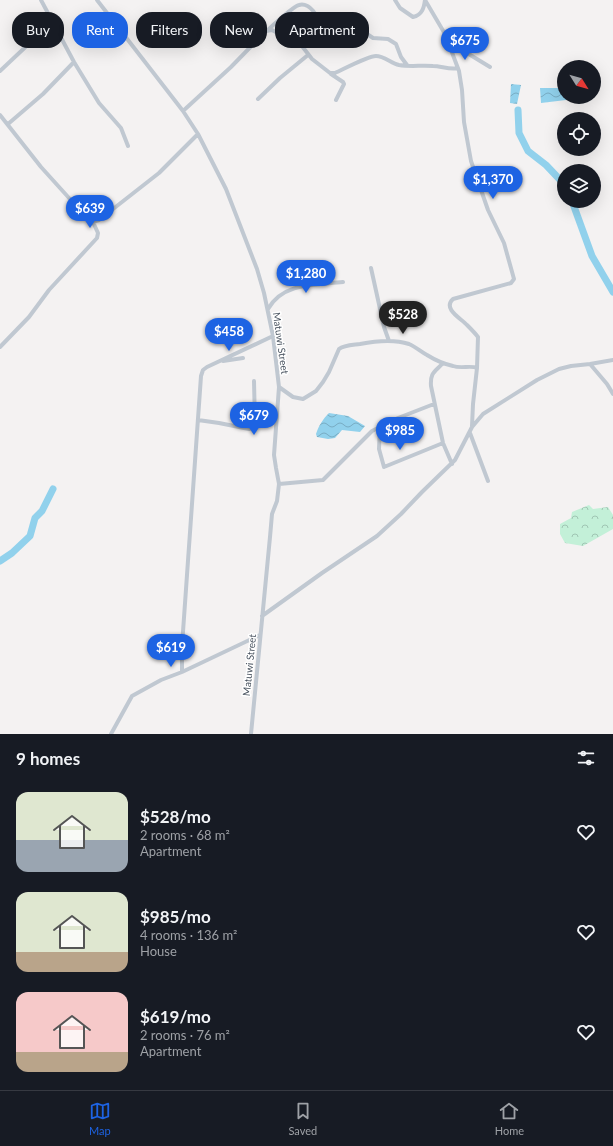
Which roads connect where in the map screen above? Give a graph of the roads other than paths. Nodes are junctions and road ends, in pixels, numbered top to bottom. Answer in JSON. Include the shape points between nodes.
{"nodes":[{"id":1,"x":41,"y":0,"type":"edge"},
{"id":2,"x":97,"y":0,"type":"edge"},
{"id":3,"x":394,"y":0,"type":"edge"},
{"id":4,"x":425,"y":0,"type":"edge"},
{"id":5,"x":47,"y":12,"type":"edge"},
{"id":6,"x":290,"y":12,"type":"edge"},
{"id":7,"x":314,"y":12,"type":"edge"},
{"id":8,"x":275,"y":24,"type":"edge"},
{"id":9,"x":267,"y":30,"type":"edge"},
{"id":10,"x":369,"y":35,"type":"edge"},
{"id":11,"x":449,"y":42,"type":"junction"},
{"id":12,"x":64,"y":44,"type":"edge"},
{"id":13,"x":24,"y":48,"type":"edge"},
{"id":14,"x":249,"y":48,"type":"edge"},
{"id":15,"x":304,"y":48,"type":"edge"},
{"id":16,"x":308,"y":55,"type":"junction"},
{"id":17,"x":74,"y":62,"type":"junction"},
{"id":18,"x":407,"y":66,"type":"junction"},
{"id":19,"x":490,"y":66,"type":"dead end"},
{"id":20,"x":458,"y":68,"type":"junction"},
{"id":21,"x":0,"y":71,"type":"edge"},
{"id":22,"x":330,"y":73,"type":"junction"},
{"id":23,"x":258,"y":99,"type":"dead end"},
{"id":24,"x":336,"y":100,"type":"dead end"},
{"id":25,"x":183,"y":111,"type":"junction"},
{"id":26,"x":0,"y":115,"type":"edge"},
{"id":27,"x":8,"y":124,"type":"junction"},
{"id":28,"x":198,"y":134,"type":"junction"},
{"id":29,"x":128,"y":146,"type":"dead end"},
{"id":30,"x":93,"y":222,"type":"junction"},
{"id":31,"x":371,"y":268,"type":"dead end"},
{"id":32,"x":343,"y":282,"type":"dead end"},
{"id":33,"x":268,"y":309,"type":"junction"},
{"id":34,"x":274,"y":336,"type":"junction"},
{"id":35,"x":389,"y":341,"type":"junction"},
{"id":36,"x":0,"y":347,"type":"edge"},
{"id":37,"x":243,"y":358,"type":"dead end"},
{"id":38,"x":613,"y":360,"type":"edge"},
{"id":39,"x":217,"y":361,"type":"junction"},
{"id":40,"x":442,"y":363,"type":"junction"},
{"id":41,"x":590,"y":364,"type":"junction"},
{"id":42,"x":477,"y":368,"type":"junction"},
{"id":43,"x":254,"y":381,"type":"dead end"},
{"id":44,"x":279,"y":387,"type":"junction"},
{"id":45,"x":613,"y":394,"type":"edge"},
{"id":46,"x":434,"y":404,"type":"junction"},
{"id":47,"x":198,"y":420,"type":"junction"},
{"id":48,"x":380,"y":426,"type":"junction"},
{"id":49,"x":472,"y":427,"type":"junction"},
{"id":50,"x":470,"y":433,"type":"junction"},
{"id":51,"x":443,"y":442,"type":"junction"},
{"id":52,"x":452,"y":464,"type":"junction"},
{"id":53,"x":488,"y":481,"type":"dead end"},
{"id":54,"x":280,"y":484,"type":"junction"},
{"id":55,"x":262,"y":616,"type":"junction"},
{"id":56,"x":260,"y":635,"type":"junction"},
{"id":57,"x":182,"y":672,"type":"junction"},
{"id":58,"x":111,"y":734,"type":"edge"},
{"id":59,"x":251,"y":734,"type":"edge"}],
"edges":[{"from":1,"to":5,"type":"street"},
{"from":2,"to":25,"type":"street","name":"Matuwi Street"},
{"from":3,"to":4,"type":"street","via":[[400,8],[414,17],[422,12]]},
{"from":4,"to":11,"type":"street"},
{"from":6,"to":7,"type":"street","via":[[299,5],[307,6]]},
{"from":8,"to":9,"type":"street"},
{"from":10,"to":18,"type":"street","via":[[388,39],[396,44]]},
{"from":11,"to":19,"type":"street"},
{"from":11,"to":20,"type":"street"},
{"from":12,"to":17,"type":"street"},
{"from":13,"to":21,"type":"street"},
{"from":14,"to":25,"type":"street"},
{"from":15,"to":16,"type":"street"},
{"from":16,"to":22,"type":"street"},
{"from":16,"to":23,"type":"street"},
{"from":17,"to":27,"type":"street","via":[[43,94]]},
{"from":17,"to":29,"type":"street","via":[[99,103],[121,128]]},
{"from":18,"to":20,"type":"street"},
{"from":18,"to":22,"type":"street","via":[[374,56]]},
{"from":20,"to":42,"type":"street","via":[[471,161],[488,210],[504,243],[514,279],[511,284],[453,299],[451,302],[454,315],[478,337]]},
{"from":22,"to":24,"type":"street","via":[[344,84]]},
{"from":25,"to":28,"type":"street","name":"Matuwi Street"},
{"from":26,"to":27,"type":"street"},
{"from":27,"to":30,"type":"street","via":[[41,167]]},
{"from":28,"to":30,"type":"street","via":[[159,173]]},
{"from":28,"to":33,"type":"street","name":"Matuwi Street","via":[[235,212],[257,269]]},
{"from":30,"to":36,"type":"street","via":[[98,233],[97,238]]},
{"from":31,"to":35,"type":"street"},
{"from":32,"to":33,"type":"street","via":[[288,290]]},
{"from":33,"to":34,"type":"street","name":"Matuwi Street"},
{"from":34,"to":39,"type":"street"},
{"from":34,"to":44,"type":"street","name":"Matuwi Street"},
{"from":35,"to":40,"type":"street","via":[[408,344]]},
{"from":35,"to":44,"type":"street","via":[[342,346],[316,391],[303,399],[293,397]]},
{"from":37,"to":39,"type":"street"},
{"from":38,"to":41,"type":"street"},
{"from":39,"to":47,"type":"street","via":[[203,370],[201,376]]},
{"from":40,"to":42,"type":"street","via":[[460,368]]},
{"from":40,"to":46,"type":"street","via":[[430,378]]},
{"from":41,"to":45,"type":"street"},
{"from":41,"to":49,"type":"street","via":[[571,366],[546,375],[483,414]]},
{"from":42,"to":49,"type":"street"},
{"from":43,"to":47,"type":"street","via":[[252,428]]},
{"from":44,"to":54,"type":"street","name":"Matuwi Street","via":[[274,455]]},
{"from":46,"to":48,"type":"street"},
{"from":46,"to":51,"type":"street"},
{"from":47,"to":57,"type":"street"},
{"from":48,"to":51,"type":"street","via":[[379,449],[384,467]]},
{"from":48,"to":54,"type":"street","via":[[358,444],[323,480]]},
{"from":49,"to":50,"type":"street"},
{"from":50,"to":52,"type":"street"},
{"from":50,"to":53,"type":"street"},
{"from":51,"to":52,"type":"street"},
{"from":52,"to":55,"type":"street","via":[[377,536]]},
{"from":54,"to":55,"type":"street","name":"Matuwi Street","via":[[272,514]]},
{"from":55,"to":56,"type":"street","name":"Matuwi Street"},
{"from":56,"to":57,"type":"street"},
{"from":56,"to":59,"type":"street","name":"Matuwi Street"},
{"from":57,"to":58,"type":"street","via":[[132,696]]}]}
